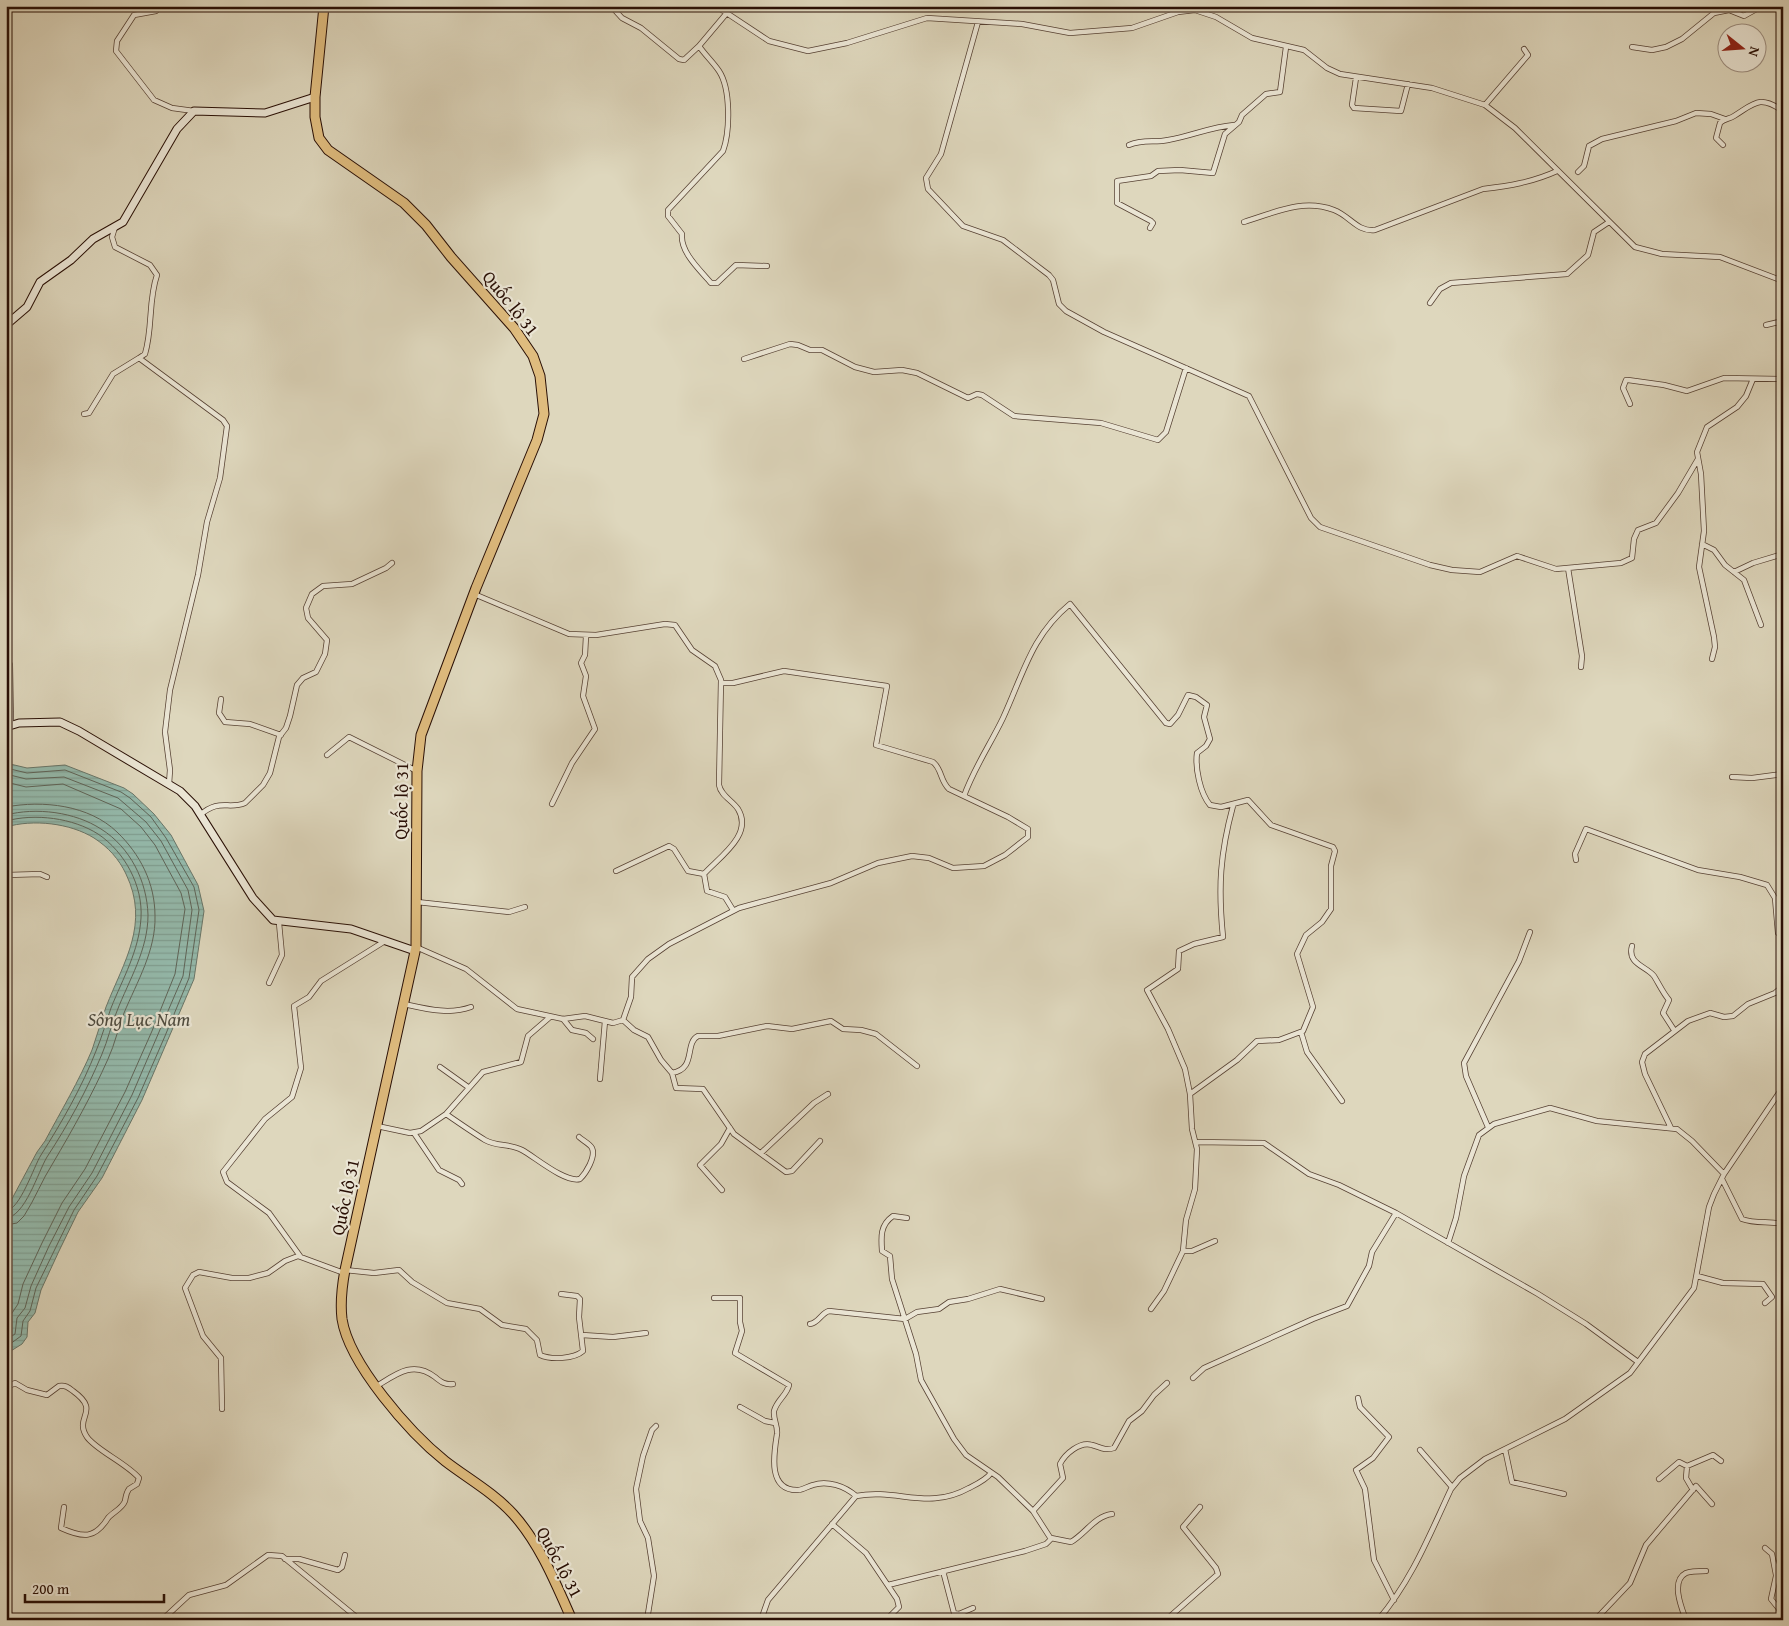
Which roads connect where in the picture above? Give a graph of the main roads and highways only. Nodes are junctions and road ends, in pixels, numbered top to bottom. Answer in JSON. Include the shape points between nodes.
{"nodes":[{"id":1,"x":324,"y":6,"type":"edge"},
{"id":2,"x":572,"y":1620,"type":"edge"}],
"edges":[{"from":1,"to":2,"type":"highway","name":"Quốc lộ 31","via":[[315,97],[317,130],[323,144],[404,203],[514,328],[533,356],[540,376],[544,414],[425,720],[417,772],[416,949],[345,1271],[341,1293],[342,1321],[357,1357],[376,1386],[420,1438],[518,1520],[549,1569]]}]}
